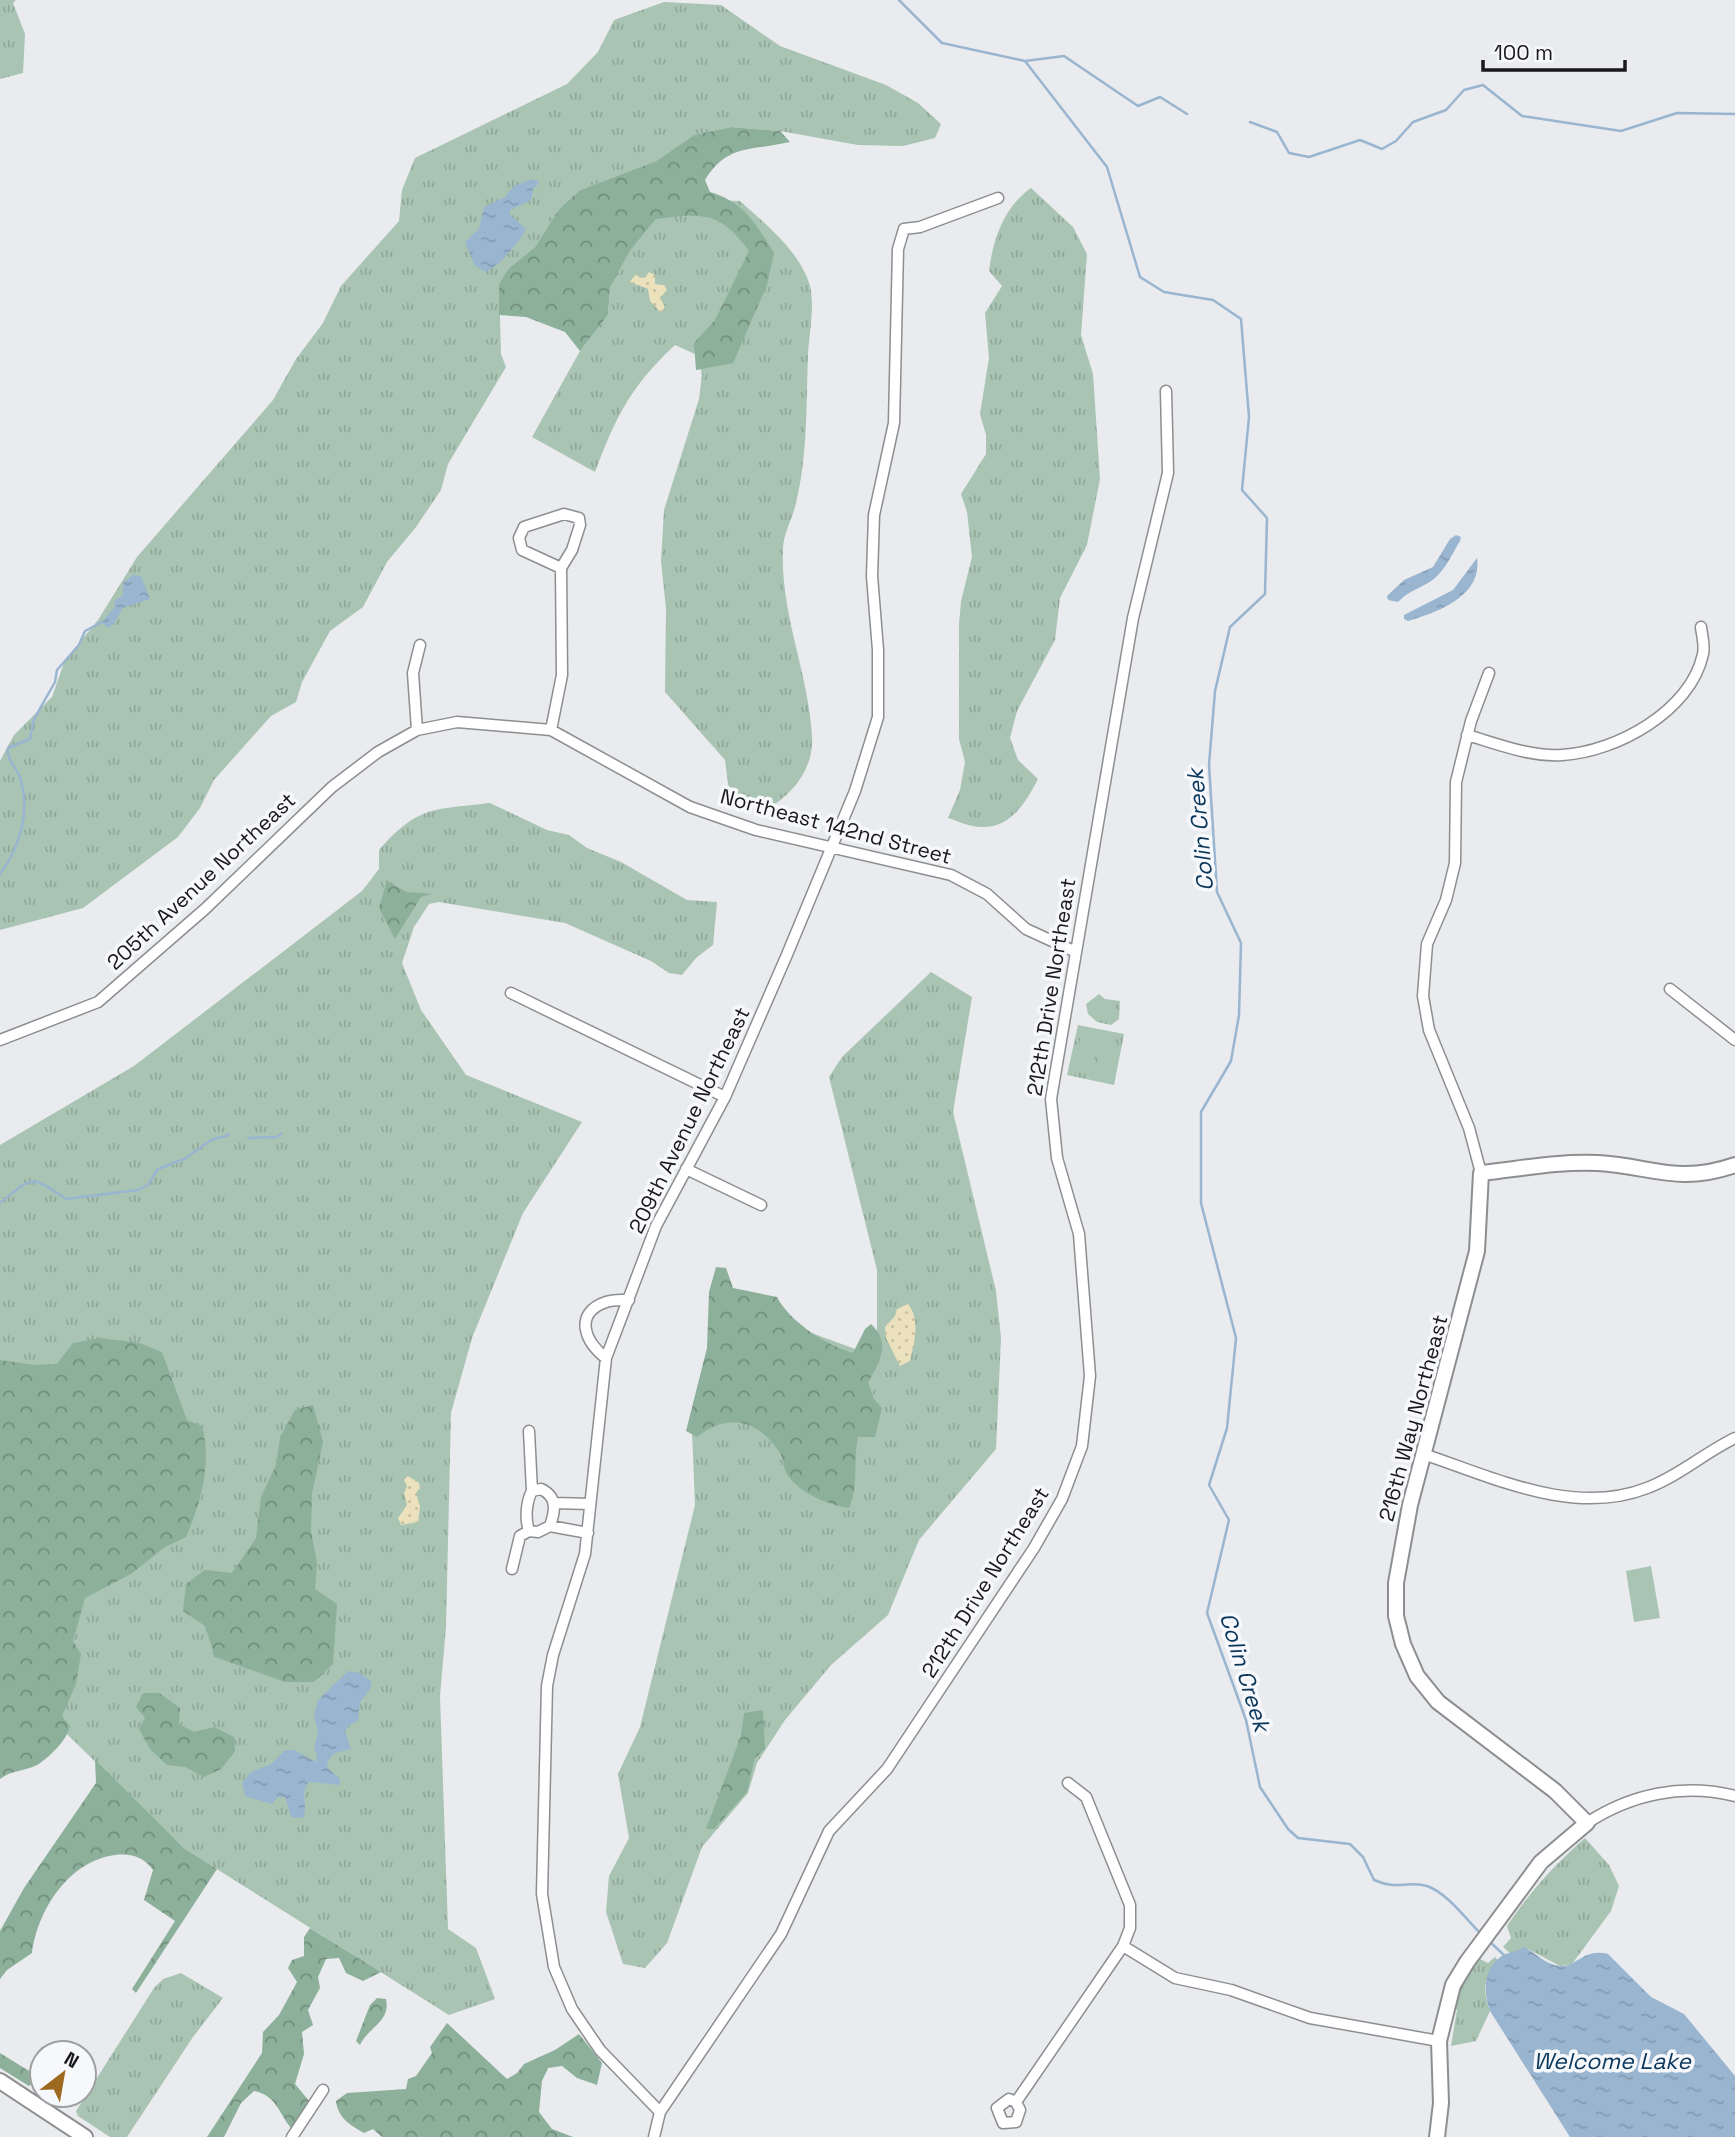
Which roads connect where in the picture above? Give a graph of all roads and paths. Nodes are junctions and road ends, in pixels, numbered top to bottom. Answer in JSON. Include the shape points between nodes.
{"nodes":[{"id":1,"x":998,"y":198,"type":"dead end"},
{"id":2,"x":1166,"y":391,"type":"dead end"},
{"id":3,"x":562,"y":568,"type":"junction"},
{"id":4,"x":1701,"y":627,"type":"dead end"},
{"id":5,"x":420,"y":645,"type":"dead end"},
{"id":6,"x":1489,"y":673,"type":"dead end"},
{"id":7,"x":417,"y":730,"type":"junction"},
{"id":8,"x":551,"y":730,"type":"junction"},
{"id":9,"x":1467,"y":735,"type":"junction"},
{"id":10,"x":832,"y":847,"type":"junction"},
{"id":11,"x":1076,"y":952,"type":"junction"},
{"id":12,"x":1670,"y":989,"type":"dead end"},
{"id":13,"x":512,"y":993,"type":"dead end"},
{"id":14,"x":0,"y":1040,"type":"edge"},
{"id":15,"x":1735,"y":1040,"type":"edge"},
{"id":16,"x":726,"y":1097,"type":"junction"},
{"id":17,"x":1735,"y":1165,"type":"edge"},
{"id":18,"x":686,"y":1169,"type":"junction"},
{"id":19,"x":1480,"y":1173,"type":"junction"},
{"id":20,"x":761,"y":1205,"type":"dead end"},
{"id":21,"x":629,"y":1300,"type":"junction"},
{"id":22,"x":606,"y":1358,"type":"junction"},
{"id":23,"x":529,"y":1431,"type":"dead end"},
{"id":24,"x":1735,"y":1438,"type":"edge"},
{"id":25,"x":1423,"y":1454,"type":"junction"},
{"id":26,"x":533,"y":1491,"type":"junction"},
{"id":27,"x":555,"y":1503,"type":"junction"},
{"id":28,"x":590,"y":1504,"type":"junction"},
{"id":29,"x":550,"y":1526,"type":"junction"},
{"id":30,"x":529,"y":1531,"type":"junction"},
{"id":31,"x":588,"y":1533,"type":"junction"},
{"id":32,"x":512,"y":1569,"type":"dead end"},
{"id":33,"x":1068,"y":1783,"type":"dead end"},
{"id":34,"x":1735,"y":1796,"type":"edge"},
{"id":35,"x":1587,"y":1823,"type":"junction"},
{"id":36,"x":1123,"y":1946,"type":"junction"},
{"id":37,"x":1439,"y":2041,"type":"junction"},
{"id":38,"x":0,"y":2081,"type":"edge"},
{"id":39,"x":323,"y":2090,"type":"dead end"},
{"id":40,"x":1016,"y":2102,"type":"dead end"},
{"id":41,"x":660,"y":2112,"type":"junction"},
{"id":42,"x":85,"y":2137,"type":"edge"},
{"id":43,"x":292,"y":2137,"type":"edge"},
{"id":44,"x":654,"y":2137,"type":"edge"},
{"id":45,"x":1437,"y":2137,"type":"edge"}],
"edges":[{"from":1,"to":10,"type":"street","name":"209th Avenue Northeast","via":[[904,229],[898,249],[894,423],[874,514],[877,717]]},
{"from":2,"to":11,"type":"street","name":"212th Drive Northeast","via":[[1168,473],[1133,618]]},
{"from":3,"to":3,"type":"street","via":[[572,550],[579,518],[565,514],[524,527],[519,538],[522,550]]},
{"from":3,"to":8,"type":"street","via":[[562,675]]},
{"from":4,"to":9,"type":"street","via":[[1704,651],[1699,667],[1678,698],[1646,728],[1605,748],[1562,755],[1528,753]]},
{"from":5,"to":7,"type":"street","via":[[413,673]]},
{"from":6,"to":9,"type":"street","name":"216th Way Northeast"},
{"from":7,"to":8,"type":"street","name":"Northeast 142nd Street","via":[[457,722]]},
{"from":7,"to":14,"type":"street","name":"205th Avenue Northeast","via":[[331,787],[205,909],[98,1002]]},
{"from":8,"to":10,"type":"street","name":"Northeast 142nd Street","via":[[690,807],[756,830]]},
{"from":9,"to":19,"type":"street","name":"216th Way Northeast","via":[[1456,782],[1455,863],[1446,900],[1427,944],[1423,996],[1429,1030],[1469,1128]]},
{"from":10,"to":11,"type":"street","name":"Northeast 142nd Street","via":[[951,875],[987,894],[1026,929]]},
{"from":10,"to":16,"type":"street","name":"209th Avenue Northeast"},
{"from":11,"to":41,"type":"street","name":"212th Drive Northeast","via":[[1051,1113],[1056,1158],[1079,1234],[1086,1301],[1090,1376],[1082,1446],[1062,1499],[1034,1548],[887,1769],[829,1831],[781,1934]]},
{"from":12,"to":15,"type":"street"},
{"from":13,"to":16,"type":"street"},
{"from":16,"to":18,"type":"street","name":"209th Avenue Northeast"},
{"from":17,"to":19,"type":"street","via":[[1695,1175],[1584,1162]]},
{"from":18,"to":20,"type":"street"},
{"from":18,"to":21,"type":"street","name":"209th Avenue Northeast","via":[[656,1226]]},
{"from":19,"to":25,"type":"street","name":"216th Way Northeast","via":[[1477,1251]]},
{"from":21,"to":22,"type":"street","name":"209th Avenue Northeast"},
{"from":21,"to":22,"type":"street","via":[[607,1301],[586,1321],[585,1335],[593,1349]]},
{"from":22,"to":28,"type":"street","name":"209th Avenue Northeast"},
{"from":23,"to":26,"type":"street"},
{"from":24,"to":25,"type":"street","via":[[1644,1490],[1603,1498],[1551,1495]]},
{"from":25,"to":35,"type":"street","name":"216th Way Northeast","via":[[1396,1583],[1396,1616],[1417,1676],[1443,1708],[1555,1791]]},
{"from":26,"to":27,"type":"street","via":[[549,1493]]},
{"from":26,"to":30,"type":"street","via":[[526,1522]]},
{"from":27,"to":28,"type":"street"},
{"from":27,"to":29,"type":"street"},
{"from":28,"to":31,"type":"street","name":"209th Avenue Northeast"},
{"from":29,"to":30,"type":"street"},
{"from":29,"to":31,"type":"street"},
{"from":30,"to":32,"type":"street","via":[[520,1536]]},
{"from":31,"to":41,"type":"street","name":"209th Avenue Northeast","via":[[547,1686],[542,1894],[554,1967],[572,2009],[600,2050]]},
{"from":33,"to":36,"type":"street","via":[[1086,1797],[1130,1905],[1130,1928]]},
{"from":34,"to":35,"type":"street","via":[[1705,1790],[1663,1792],[1631,1800]]},
{"from":35,"to":37,"type":"street","via":[[1541,1862],[1478,1947],[1449,1996]]},
{"from":36,"to":37,"type":"street","via":[[1175,1978],[1231,1990],[1310,2018]]},
{"from":36,"to":40,"type":"street"},
{"from":37,"to":45,"type":"street"},
{"from":38,"to":42,"type":"street"},
{"from":39,"to":43,"type":"street"},
{"from":41,"to":44,"type":"street","name":"212th Drive Northeast"}]}
